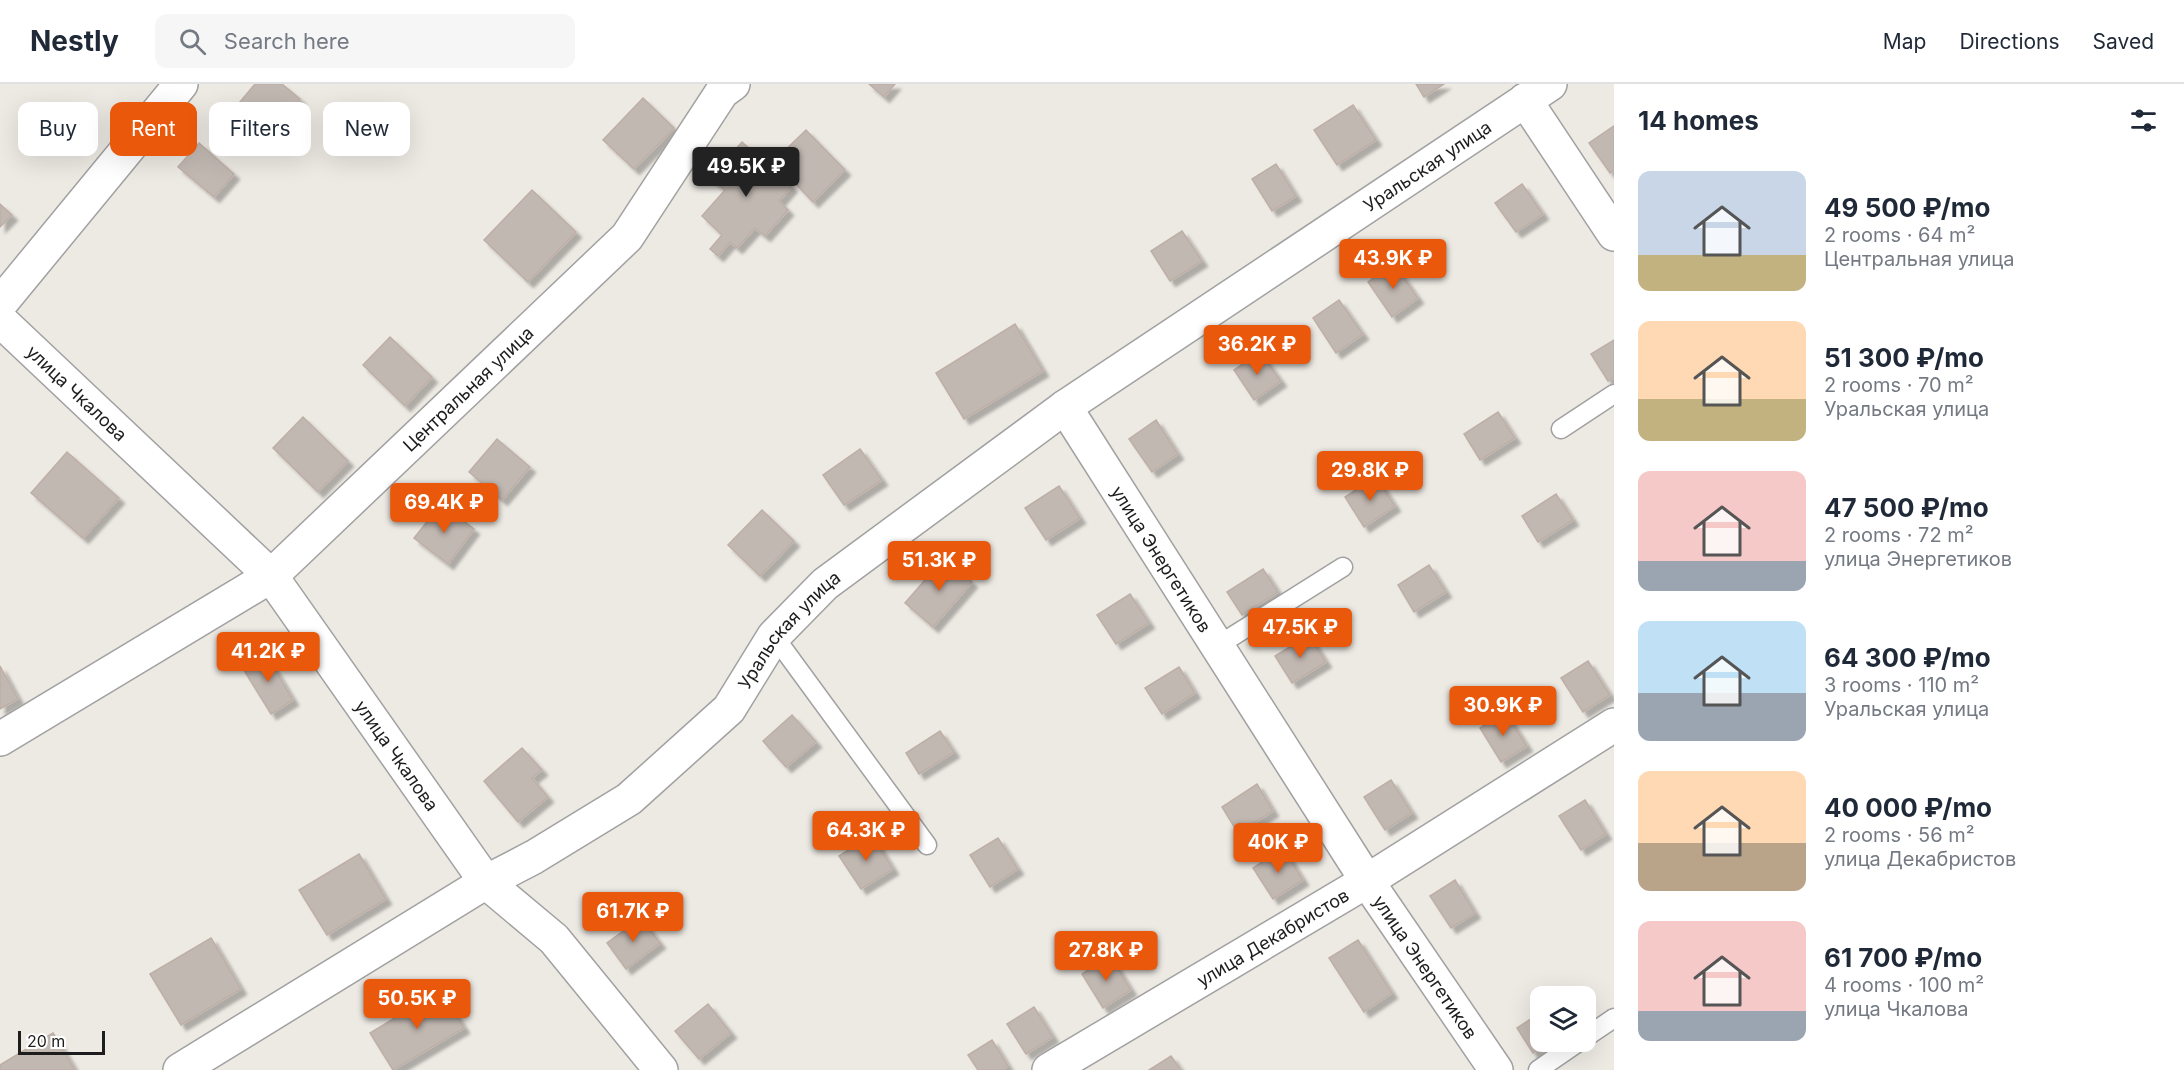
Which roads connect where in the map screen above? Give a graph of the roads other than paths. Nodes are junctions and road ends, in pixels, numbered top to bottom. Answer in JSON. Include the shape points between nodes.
{"nodes":[{"id":1,"x":181,"y":84,"type":"edge"},
{"id":2,"x":721,"y":87,"type":"edge"},
{"id":3,"x":1537,"y":92,"type":"edge"},
{"id":4,"x":1614,"y":234,"type":"edge"},
{"id":5,"x":0,"y":303,"type":"edge"},
{"id":6,"x":0,"y":320,"type":"edge"},
{"id":7,"x":1614,"y":394,"type":"edge"},
{"id":8,"x":1065,"y":407,"type":"junction"},
{"id":9,"x":1561,"y":429,"type":"dead end"},
{"id":10,"x":1343,"y":567,"type":"dead end"},
{"id":11,"x":271,"y":576,"type":"junction"},
{"id":12,"x":774,"y":636,"type":"junction"},
{"id":13,"x":1217,"y":646,"type":"junction"},
{"id":14,"x":1614,"y":725,"type":"edge"},
{"id":15,"x":0,"y":739,"type":"edge"},
{"id":16,"x":927,"y":845,"type":"dead end"},
{"id":17,"x":1367,"y":881,"type":"junction"},
{"id":18,"x":486,"y":882,"type":"junction"},
{"id":19,"x":1614,"y":1018,"type":"edge"},
{"id":20,"x":1596,"y":1030,"type":"edge"},
{"id":21,"x":1564,"y":1052,"type":"edge"},
{"id":22,"x":180,"y":1070,"type":"edge"},
{"id":23,"x":661,"y":1070,"type":"edge"},
{"id":24,"x":1049,"y":1070,"type":"edge"},
{"id":25,"x":1496,"y":1070,"type":"edge"},
{"id":26,"x":1538,"y":1070,"type":"edge"}],
"edges":[{"from":1,"to":5,"type":"street"},
{"from":2,"to":11,"type":"street","name":"Центральная улица","via":[[627,237]]},
{"from":3,"to":4,"type":"street"},
{"from":3,"to":8,"type":"street","name":"Уральская улица"},
{"from":6,"to":11,"type":"street","name":"улица Чкалова"},
{"from":7,"to":9,"type":"lane"},
{"from":8,"to":12,"type":"street","name":"Уральская улица","via":[[825,584]]},
{"from":8,"to":13,"type":"street","name":"улица Энергетиков"},
{"from":10,"to":13,"type":"lane"},
{"from":11,"to":15,"type":"street","name":"Центральная улица"},
{"from":11,"to":18,"type":"street","name":"улица Чкалова"},
{"from":12,"to":16,"type":"lane"},
{"from":12,"to":18,"type":"street","name":"Уральская улица","via":[[729,708],[629,800]]},
{"from":13,"to":17,"type":"street","name":"улица Энергетиков"},
{"from":14,"to":17,"type":"street","name":"улица Декабристов"},
{"from":17,"to":24,"type":"street","name":"улица Декабристов"},
{"from":17,"to":25,"type":"street","name":"улица Энергетиков"},
{"from":18,"to":22,"type":"street","name":"Уральская улица"},
{"from":18,"to":23,"type":"street","name":"улица Чкалова","via":[[554,939]]},
{"from":19,"to":20,"type":"lane"},
{"from":21,"to":26,"type":"lane"}]}
